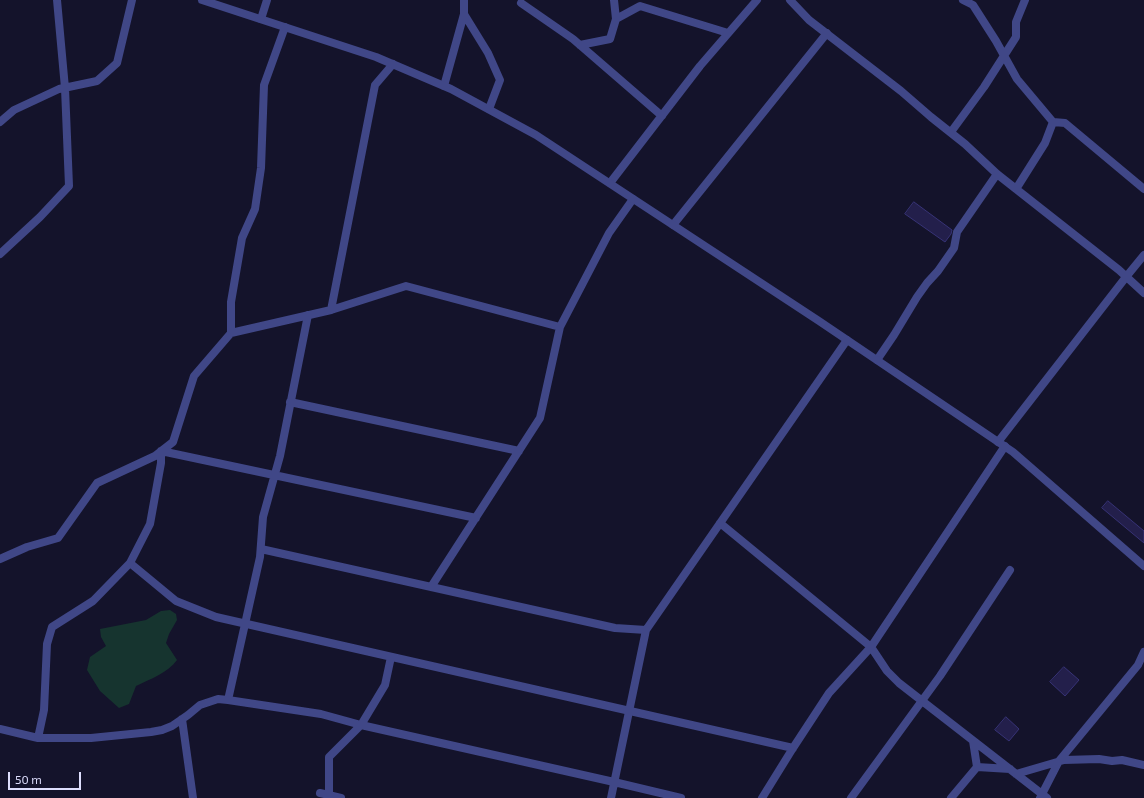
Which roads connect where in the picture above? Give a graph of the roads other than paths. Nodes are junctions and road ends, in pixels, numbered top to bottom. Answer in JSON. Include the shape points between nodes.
{"nodes":[{"id":1,"x":57,"y":0,"type":"edge"},
{"id":2,"x":132,"y":0,"type":"edge"},
{"id":3,"x":202,"y":0,"type":"edge"},
{"id":4,"x":266,"y":0,"type":"edge"},
{"id":5,"x":464,"y":0,"type":"edge"},
{"id":6,"x":614,"y":0,"type":"edge"},
{"id":7,"x":757,"y":0,"type":"edge"},
{"id":8,"x":790,"y":0,"type":"edge"},
{"id":9,"x":963,"y":0,"type":"edge"},
{"id":10,"x":1025,"y":0,"type":"edge"},
{"id":11,"x":521,"y":3,"type":"dead end"},
{"id":12,"x":464,"y":14,"type":"junction"},
{"id":13,"x":616,"y":19,"type":"junction"},
{"id":14,"x":261,"y":20,"type":"junction"},
{"id":15,"x":285,"y":27,"type":"junction"},
{"id":16,"x":728,"y":33,"type":"junction"},
{"id":17,"x":826,"y":33,"type":"junction"},
{"id":18,"x":580,"y":45,"type":"junction"},
{"id":19,"x":1004,"y":56,"type":"junction"},
{"id":20,"x":393,"y":64,"type":"junction"},
{"id":21,"x":444,"y":86,"type":"junction"},
{"id":22,"x":65,"y":88,"type":"junction"},
{"id":23,"x":489,"y":109,"type":"junction"},
{"id":24,"x":662,"y":116,"type":"junction"},
{"id":25,"x":1,"y":118,"type":"edge"},
{"id":26,"x":1053,"y":122,"type":"junction"},
{"id":27,"x":950,"y":132,"type":"junction"},
{"id":28,"x":996,"y":174,"type":"junction"},
{"id":29,"x":610,"y":183,"type":"junction"},
{"id":30,"x":1016,"y":189,"type":"junction"},
{"id":31,"x":1144,"y":189,"type":"edge"},
{"id":32,"x":633,"y":199,"type":"junction"},
{"id":33,"x":674,"y":225,"type":"junction"},
{"id":34,"x":0,"y":254,"type":"edge"},
{"id":35,"x":1144,"y":255,"type":"edge"},
{"id":36,"x":1126,"y":277,"type":"junction"},
{"id":37,"x":1144,"y":293,"type":"edge"},
{"id":38,"x":331,"y":310,"type":"junction"},
{"id":39,"x":308,"y":315,"type":"junction"},
{"id":40,"x":560,"y":327,"type":"junction"},
{"id":41,"x":230,"y":333,"type":"junction"},
{"id":42,"x":847,"y":340,"type":"junction"},
{"id":43,"x":877,"y":360,"type":"junction"},
{"id":44,"x":290,"y":402,"type":"junction"},
{"id":45,"x":1001,"y":444,"type":"junction"},
{"id":46,"x":161,"y":451,"type":"junction"},
{"id":47,"x":520,"y":451,"type":"junction"},
{"id":48,"x":274,"y":475,"type":"junction"},
{"id":49,"x":476,"y":518,"type":"junction"},
{"id":50,"x":720,"y":523,"type":"junction"},
{"id":51,"x":261,"y":549,"type":"junction"},
{"id":52,"x":0,"y":559,"type":"edge"},
{"id":53,"x":130,"y":563,"type":"junction"},
{"id":54,"x":1144,"y":566,"type":"edge"},
{"id":55,"x":1010,"y":570,"type":"dead end"},
{"id":56,"x":431,"y":587,"type":"junction"},
{"id":57,"x":245,"y":624,"type":"junction"},
{"id":58,"x":646,"y":630,"type":"junction"},
{"id":59,"x":871,"y":647,"type":"junction"},
{"id":60,"x":1144,"y":652,"type":"edge"},
{"id":61,"x":392,"y":657,"type":"junction"},
{"id":62,"x":228,"y":700,"type":"junction"},
{"id":63,"x":922,"y":701,"type":"junction"},
{"id":64,"x":629,"y":711,"type":"junction"},
{"id":65,"x":182,"y":719,"type":"junction"},
{"id":66,"x":361,"y":725,"type":"junction"},
{"id":67,"x":0,"y":729,"type":"edge"},
{"id":68,"x":38,"y":738,"type":"junction"},
{"id":69,"x":973,"y":741,"type":"junction"},
{"id":70,"x":793,"y":748,"type":"junction"},
{"id":71,"x":1060,"y":761,"type":"junction"},
{"id":72,"x":1144,"y":765,"type":"edge"},
{"id":73,"x":977,"y":767,"type":"junction"},
{"id":74,"x":1013,"y":771,"type":"junction"},
{"id":75,"x":614,"y":782,"type":"junction"},
{"id":76,"x":320,"y":793,"type":"dead end"},
{"id":77,"x":329,"y":795,"type":"junction"},
{"id":78,"x":1043,"y":797,"type":"edge"},
{"id":79,"x":193,"y":798,"type":"edge"},
{"id":80,"x":341,"y":798,"type":"edge"},
{"id":81,"x":611,"y":798,"type":"edge"},
{"id":82,"x":681,"y":798,"type":"edge"},
{"id":83,"x":762,"y":798,"type":"edge"},
{"id":84,"x":851,"y":798,"type":"edge"},
{"id":85,"x":951,"y":798,"type":"edge"}],
"edges":[{"from":1,"to":22,"type":"street"},
{"from":2,"to":22,"type":"street","via":[[117,63],[98,81]]},
{"from":3,"to":14,"type":"street"},
{"from":4,"to":14,"type":"street"},
{"from":5,"to":12,"type":"street"},
{"from":6,"to":13,"type":"street"},
{"from":7,"to":16,"type":"street"},
{"from":8,"to":17,"type":"street"},
{"from":9,"to":19,"type":"street","via":[[973,5]]},
{"from":10,"to":19,"type":"street","via":[[1016,22],[1016,37]]},
{"from":11,"to":18,"type":"street"},
{"from":12,"to":21,"type":"street"},
{"from":12,"to":23,"type":"street","via":[[488,53],[500,80]]},
{"from":13,"to":16,"type":"street","via":[[640,6]]},
{"from":13,"to":18,"type":"street","via":[[610,38]]},
{"from":14,"to":15,"type":"street"},
{"from":15,"to":20,"type":"street"},
{"from":15,"to":41,"type":"street","via":[[264,85],[261,168],[255,209],[242,238],[231,302]]},
{"from":16,"to":24,"type":"street"},
{"from":17,"to":27,"type":"street"},
{"from":17,"to":33,"type":"street"},
{"from":18,"to":24,"type":"street"},
{"from":19,"to":26,"type":"street","via":[[1017,79]]},
{"from":19,"to":27,"type":"street"},
{"from":20,"to":21,"type":"street"},
{"from":20,"to":38,"type":"street","via":[[375,85]]},
{"from":21,"to":23,"type":"street"},
{"from":22,"to":25,"type":"street"},
{"from":22,"to":34,"type":"street","via":[[69,186]]},
{"from":23,"to":29,"type":"street","via":[[536,135]]},
{"from":24,"to":29,"type":"street"},
{"from":26,"to":30,"type":"street","via":[[1045,143]]},
{"from":26,"to":31,"type":"street","via":[[1065,123]]},
{"from":27,"to":28,"type":"street"},
{"from":28,"to":30,"type":"street"},
{"from":28,"to":43,"type":"street","via":[[957,232],[954,248],[926,283]]},
{"from":29,"to":32,"type":"street"},
{"from":30,"to":36,"type":"street"},
{"from":32,"to":33,"type":"street"},
{"from":32,"to":40,"type":"street","via":[[609,233]]},
{"from":33,"to":42,"type":"street"},
{"from":35,"to":36,"type":"street"},
{"from":36,"to":37,"type":"street"},
{"from":36,"to":45,"type":"street"},
{"from":38,"to":39,"type":"street"},
{"from":38,"to":40,"type":"street","via":[[406,286]]},
{"from":39,"to":41,"type":"street"},
{"from":39,"to":44,"type":"street"},
{"from":40,"to":47,"type":"street","via":[[540,418]]},
{"from":41,"to":46,"type":"street","via":[[194,376],[173,442]]},
{"from":42,"to":43,"type":"street"},
{"from":42,"to":50,"type":"street"},
{"from":43,"to":45,"type":"street"},
{"from":44,"to":47,"type":"street"},
{"from":44,"to":48,"type":"street"},
{"from":45,"to":54,"type":"street","via":[[1037,472]]},
{"from":45,"to":59,"type":"street"},
{"from":46,"to":48,"type":"street"},
{"from":46,"to":52,"type":"street","via":[[96,483],[58,538],[27,547]]},
{"from":46,"to":53,"type":"street","via":[[150,524]]},
{"from":47,"to":49,"type":"street"},
{"from":48,"to":49,"type":"street"},
{"from":48,"to":51,"type":"street","via":[[263,517]]},
{"from":49,"to":56,"type":"street"},
{"from":50,"to":58,"type":"street"},
{"from":50,"to":59,"type":"street"},
{"from":51,"to":56,"type":"street"},
{"from":51,"to":57,"type":"street"},
{"from":53,"to":57,"type":"street","via":[[176,601],[216,617]]},
{"from":53,"to":68,"type":"street","via":[[93,601],[52,627],[47,644],[44,710]]},
{"from":55,"to":63,"type":"street"},
{"from":56,"to":58,"type":"street","via":[[615,628]]},
{"from":57,"to":61,"type":"street"},
{"from":57,"to":62,"type":"street"},
{"from":58,"to":64,"type":"street"},
{"from":59,"to":63,"type":"street","via":[[886,671]]},
{"from":59,"to":70,"type":"street","via":[[829,694]]},
{"from":60,"to":71,"type":"street","via":[[1138,665]]},
{"from":61,"to":64,"type":"street"},
{"from":61,"to":66,"type":"street","via":[[385,685]]},
{"from":62,"to":65,"type":"street","via":[[218,699],[200,705]]},
{"from":62,"to":66,"type":"street","via":[[321,714]]},
{"from":63,"to":69,"type":"street"},
{"from":63,"to":84,"type":"street"},
{"from":64,"to":70,"type":"street"},
{"from":64,"to":75,"type":"street"},
{"from":65,"to":68,"type":"street","via":[[172,726],[151,732],[91,738]]},
{"from":65,"to":79,"type":"street"},
{"from":66,"to":75,"type":"street"},
{"from":66,"to":77,"type":"street","via":[[329,758]]},
{"from":67,"to":68,"type":"street"},
{"from":69,"to":73,"type":"street"},
{"from":69,"to":74,"type":"street"},
{"from":70,"to":83,"type":"street"},
{"from":71,"to":72,"type":"street","via":[[1122,760]]},
{"from":71,"to":74,"type":"street"},
{"from":71,"to":78,"type":"street"},
{"from":73,"to":74,"type":"street"},
{"from":73,"to":85,"type":"street"},
{"from":74,"to":78,"type":"street"},
{"from":75,"to":81,"type":"street"},
{"from":75,"to":82,"type":"street"},
{"from":76,"to":77,"type":"street"},
{"from":77,"to":80,"type":"street"}]}
